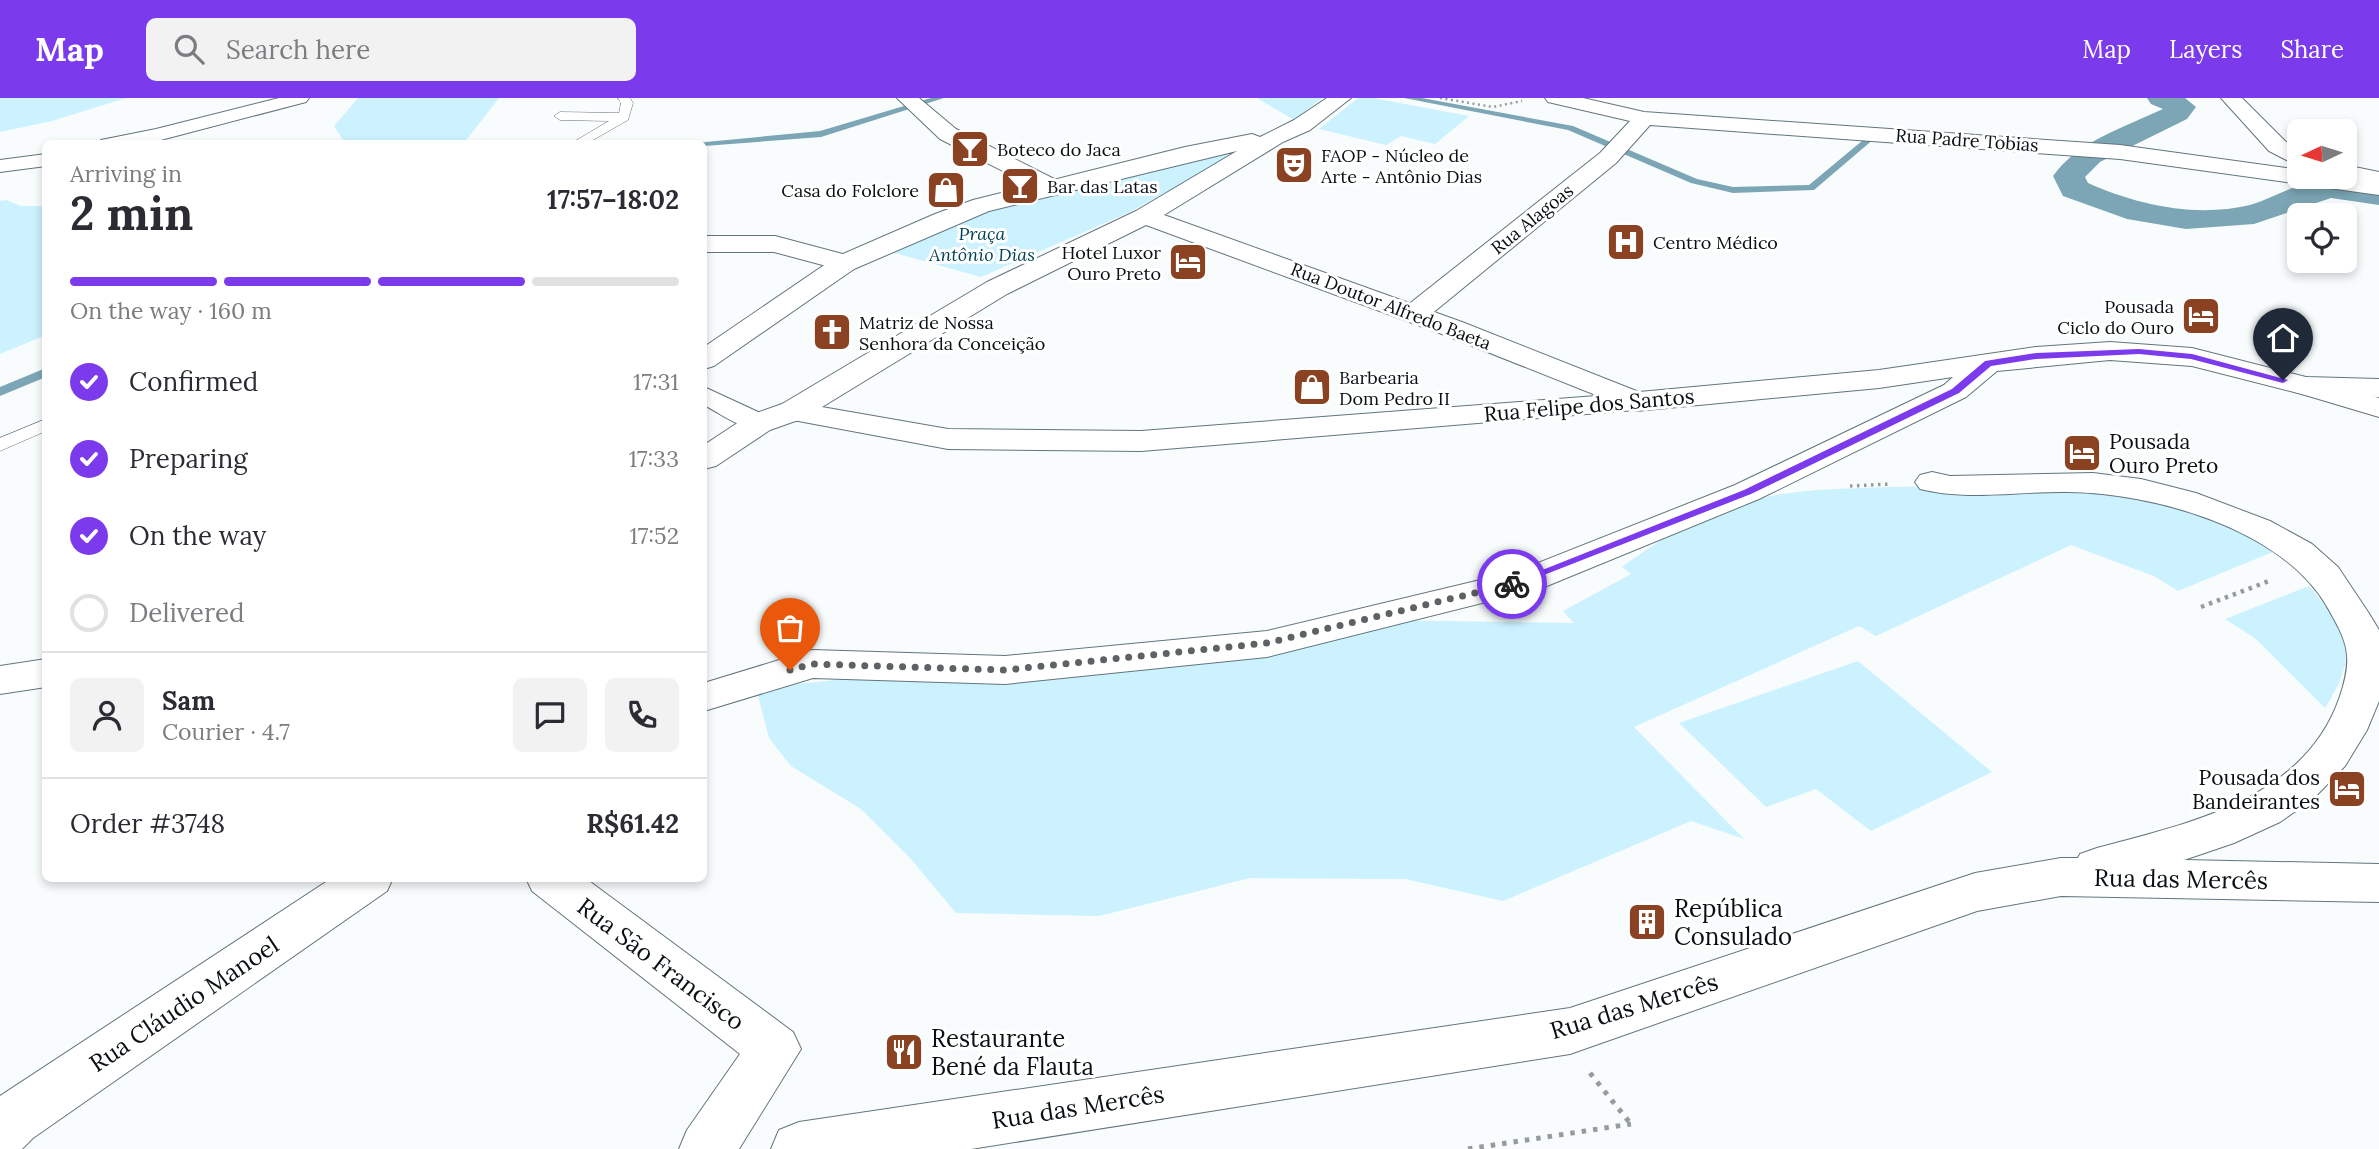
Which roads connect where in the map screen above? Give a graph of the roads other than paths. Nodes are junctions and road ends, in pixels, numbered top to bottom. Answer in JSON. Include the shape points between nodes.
{"nodes":[{"id":1,"x":300,"y":98,"type":"edge"},
{"id":2,"x":624,"y":98,"type":"edge"},
{"id":3,"x":907,"y":98,"type":"edge"},
{"id":4,"x":1341,"y":98,"type":"edge"},
{"id":5,"x":1555,"y":98,"type":"edge"},
{"id":6,"x":2231,"y":98,"type":"edge"},
{"id":7,"x":560,"y":116,"type":"dead end"},
{"id":8,"x":624,"y":117,"type":"junction"},
{"id":9,"x":1644,"y":118,"type":"junction"},
{"id":10,"x":1844,"y":130,"type":"junction"},
{"id":11,"x":1275,"y":137,"type":"junction"},
{"id":12,"x":130,"y":140,"type":"edge"},
{"id":13,"x":583,"y":140,"type":"edge"},
{"id":14,"x":2287,"y":152,"type":"edge"},
{"id":15,"x":1819,"y":153,"type":"dead end"},
{"id":16,"x":42,"y":161,"type":"edge"},
{"id":17,"x":0,"y":166,"type":"edge"},
{"id":18,"x":2357,"y":174,"type":"edge"},
{"id":19,"x":2379,"y":178,"type":"edge"},
{"id":20,"x":2379,"y":188,"type":"edge"},
{"id":21,"x":1056,"y":189,"type":"junction"},
{"id":22,"x":1145,"y":216,"type":"junction"},
{"id":23,"x":707,"y":244,"type":"edge"},
{"id":24,"x":845,"y":263,"type":"junction"},
{"id":25,"x":1414,"y":314,"type":"junction"},
{"id":26,"x":707,"y":358,"type":"edge"},
{"id":27,"x":1988,"y":363,"type":"junction"},
{"id":28,"x":2306,"y":386,"type":"junction"},
{"id":29,"x":2379,"y":388,"type":"edge"},
{"id":30,"x":707,"y":397,"type":"edge"},
{"id":31,"x":1636,"y":402,"type":"junction"},
{"id":32,"x":2379,"y":408,"type":"edge"},
{"id":33,"x":793,"y":411,"type":"junction"},
{"id":34,"x":759,"y":423,"type":"junction"},
{"id":35,"x":42,"y":426,"type":"edge"},
{"id":36,"x":0,"y":445,"type":"edge"},
{"id":37,"x":707,"y":457,"type":"edge"},
{"id":38,"x":1933,"y":482,"type":"dead end"},
{"id":39,"x":42,"y":674,"type":"edge"},
{"id":40,"x":0,"y":680,"type":"edge"},
{"id":41,"x":707,"y":696,"type":"edge"},
{"id":42,"x":2061,"y":877,"type":"junction"},
{"id":43,"x":364,"y":882,"type":"edge"},
{"id":44,"x":554,"y":882,"type":"edge"},
{"id":45,"x":2379,"y":883,"type":"edge"},
{"id":46,"x":0,"y":1133,"type":"edge"},
{"id":47,"x":708,"y":1149,"type":"edge"},
{"id":48,"x":799,"y":1149,"type":"edge"}],
"edges":[{"from":1,"to":12,"type":"street"},
{"from":2,"to":8,"type":"lane"},
{"from":3,"to":21,"type":"street","via":[[948,134]]},
{"from":4,"to":11,"type":"street"},
{"from":5,"to":9,"type":"street","name":"Rua Padre Tobias"},
{"from":6,"to":14,"type":"street"},
{"from":7,"to":8,"type":"lane"},
{"from":8,"to":13,"type":"lane"},
{"from":9,"to":10,"type":"street","name":"Rua Padre Tobias"},
{"from":9,"to":25,"type":"street","name":"Rua Alagoas","via":[[1615,151]]},
{"from":10,"to":15,"type":"street"},
{"from":10,"to":20,"type":"street","name":"Rua Padre Tobias","via":[[2120,152]]},
{"from":11,"to":21,"type":"street","via":[[1185,154]]},
{"from":11,"to":22,"type":"street"},
{"from":16,"to":17,"type":"street"},
{"from":18,"to":19,"type":"street"},
{"from":21,"to":24,"type":"street","via":[[982,205]]},
{"from":22,"to":25,"type":"street","name":"Rua Doutor Alfredo Baeta"},
{"from":22,"to":33,"type":"street","via":[[997,288]]},
{"from":23,"to":24,"type":"street","via":[[775,244]]},
{"from":24,"to":26,"type":"street"},
{"from":25,"to":31,"type":"street","name":"Rua Doutor Alfredo Baeta"},
{"from":27,"to":28,"type":"street","name":"Rua Felipe dos Santos","via":[[2139,351],[2192,357]]},
{"from":27,"to":31,"type":"street","name":"Rua Felipe dos Santos","via":[[1879,379]]},
{"from":27,"to":41,"type":"street","via":[[1955,391],[1748,492],[1530,580],[1267,643],[1005,670],[812,664]]},
{"from":28,"to":29,"type":"street"},
{"from":28,"to":32,"type":"street","name":"Rua Felipe dos Santos"},
{"from":30,"to":34,"type":"street"},
{"from":31,"to":33,"type":"street","name":"Rua Felipe dos Santos","via":[[1141,441],[948,439]]},
{"from":33,"to":34,"type":"street"},
{"from":34,"to":37,"type":"street"},
{"from":35,"to":36,"type":"lane"},
{"from":38,"to":42,"type":"street","via":[[1950,486],[2078,482],[2141,489],[2249,526],[2315,564],[2337,592],[2368,650],[2366,678],[2337,747],[2285,797],[2236,825]]},
{"from":39,"to":40,"type":"street"},
{"from":42,"to":45,"type":"street","name":"Rua das Mercês"},
{"from":42,"to":48,"type":"street","name":"Rua das Mercês","via":[[1975,892],[1570,1031]]},
{"from":43,"to":46,"type":"street","name":"Rua Cláudio Manoel","via":[[24,1111]]},
{"from":44,"to":47,"type":"street","name":"Rua São Francisco","via":[[774,1049]]}]}
